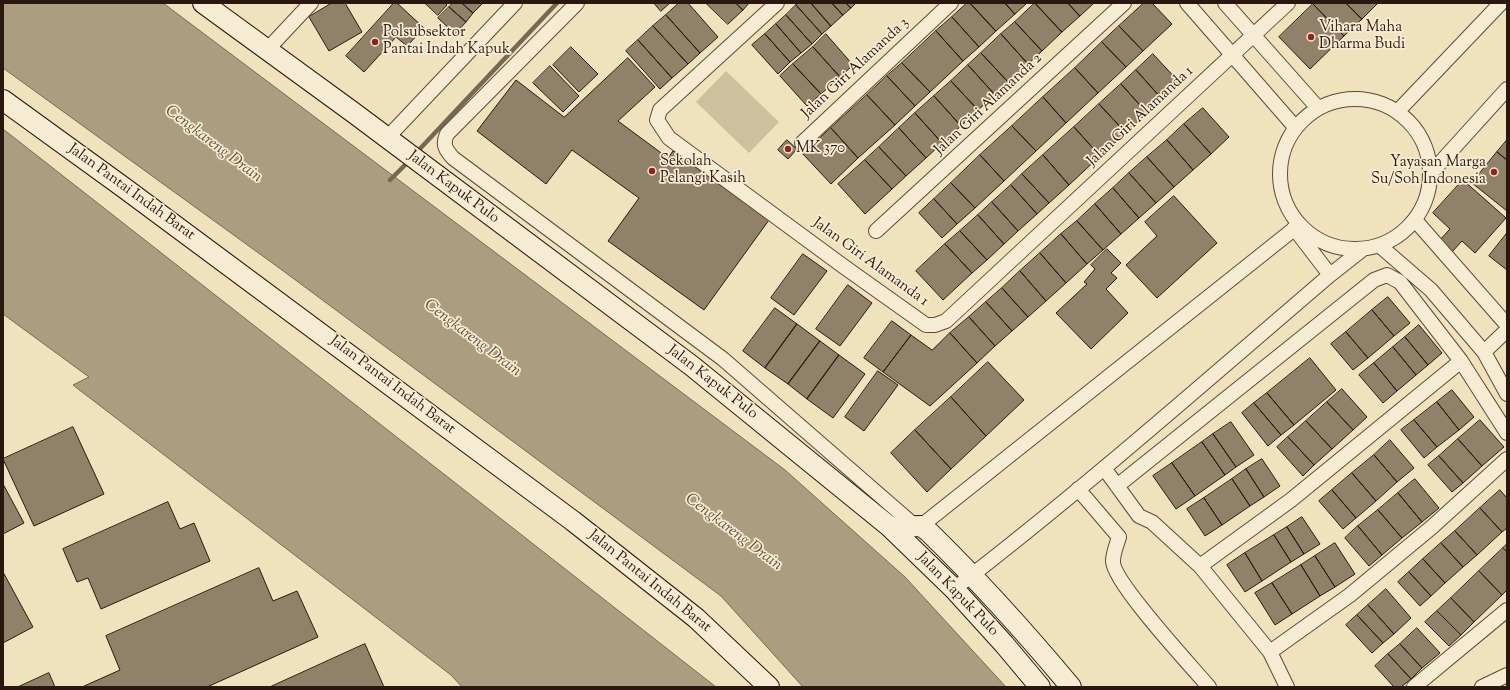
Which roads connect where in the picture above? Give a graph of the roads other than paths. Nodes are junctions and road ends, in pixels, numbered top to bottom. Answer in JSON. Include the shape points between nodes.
{"nodes":[{"id":1,"x":202,"y":3,"type":"edge"},
{"id":2,"x":311,"y":3,"type":"edge"},
{"id":3,"x":515,"y":3,"type":"edge"},
{"id":4,"x":577,"y":3,"type":"edge"},
{"id":5,"x":777,"y":3,"type":"edge"},
{"id":6,"x":951,"y":3,"type":"edge"},
{"id":7,"x":1124,"y":3,"type":"edge"},
{"id":8,"x":1186,"y":3,"type":"edge"},
{"id":9,"x":1225,"y":3,"type":"edge"},
{"id":10,"x":1288,"y":3,"type":"edge"},
{"id":11,"x":1501,"y":3,"type":"edge"},
{"id":12,"x":1253,"y":34,"type":"junction"},
{"id":13,"x":266,"y":51,"type":"junction"},
{"id":14,"x":1232,"y":55,"type":"junction"},
{"id":15,"x":1507,"y":89,"type":"edge"},
{"id":16,"x":3,"y":100,"type":"edge"},
{"id":17,"x":1318,"y":108,"type":"junction"},
{"id":18,"x":1398,"y":111,"type":"junction"},
{"id":19,"x":1295,"y":127,"type":"junction"},
{"id":20,"x":387,"y":138,"type":"junction"},
{"id":21,"x":802,"y":143,"type":"dead end"},
{"id":22,"x":1431,"y":174,"type":"junction"},
{"id":23,"x":1415,"y":220,"type":"junction"},
{"id":24,"x":1296,"y":226,"type":"junction"},
{"id":25,"x":876,"y":231,"type":"dead end"},
{"id":26,"x":1380,"y":246,"type":"junction"},
{"id":27,"x":1363,"y":250,"type":"junction"},
{"id":28,"x":1330,"y":275,"type":"junction"},
{"id":29,"x":1507,"y":325,"type":"edge"},
{"id":30,"x":1507,"y":330,"type":"edge"},
{"id":31,"x":1484,"y":352,"type":"junction"},
{"id":32,"x":1461,"y":361,"type":"junction"},
{"id":33,"x":1507,"y":394,"type":"edge"},
{"id":34,"x":1507,"y":433,"type":"edge"},
{"id":35,"x":1507,"y":459,"type":"edge"},
{"id":36,"x":1104,"y":468,"type":"junction"},
{"id":37,"x":1117,"y":486,"type":"junction"},
{"id":38,"x":1078,"y":489,"type":"junction"},
{"id":39,"x":918,"y":526,"type":"junction"},
{"id":40,"x":890,"y":527,"type":"junction"},
{"id":41,"x":1200,"y":566,"type":"junction"},
{"id":42,"x":972,"y":575,"type":"junction"},
{"id":43,"x":954,"y":589,"type":"junction"},
{"id":44,"x":1507,"y":610,"type":"edge"},
{"id":45,"x":1270,"y":652,"type":"junction"},
{"id":46,"x":1507,"y":675,"type":"edge"},
{"id":47,"x":769,"y":687,"type":"edge"},
{"id":48,"x":1040,"y":687,"type":"edge"},
{"id":49,"x":1071,"y":687,"type":"edge"},
{"id":50,"x":1209,"y":687,"type":"edge"},
{"id":51,"x":1287,"y":687,"type":"edge"},
{"id":52,"x":1414,"y":687,"type":"edge"},
{"id":53,"x":1482,"y":687,"type":"edge"}],
"edges":[{"from":1,"to":13,"type":"main road","name":"Jalan Kapuk Pulo"},
{"from":2,"to":13,"type":"street"},
{"from":3,"to":20,"type":"street"},
{"from":4,"to":39,"type":"street","via":[[447,134],[444,140],[446,150],[723,359]]},
{"from":5,"to":14,"type":"street","name":"Jalan Giri Alamanda 1","via":[[660,110],[657,120],[669,138],[926,325],[946,321]]},
{"from":6,"to":21,"type":"street","name":"Jalan Giri Alamanda 3"},
{"from":7,"to":25,"type":"street","name":"Jalan Giri Alamanda 2"},
{"from":8,"to":14,"type":"street"},
{"from":9,"to":12,"type":"street"},
{"from":10,"to":12,"type":"street","name":"Jalan Giri Alamanda 1"},
{"from":11,"to":18,"type":"street"},
{"from":12,"to":14,"type":"street","name":"Jalan Giri Alamanda 1"},
{"from":12,"to":17,"type":"street"},
{"from":13,"to":20,"type":"main road","name":"Jalan Kapuk Pulo"},
{"from":14,"to":19,"type":"street"},
{"from":15,"to":22,"type":"street"},
{"from":16,"to":47,"type":"main road","name":"Jalan Pantai Indah Barat","via":[[573,521],[696,618]]},
{"from":17,"to":18,"type":"street","via":[[1338,100],[1358,98],[1379,101]]},
{"from":17,"to":19,"type":"street"},
{"from":18,"to":22,"type":"street","via":[[1412,123],[1422,138],[1429,155]]},
{"from":19,"to":24,"type":"street","via":[[1283,151],[1279,177],[1284,202]]},
{"from":20,"to":40,"type":"main road","name":"Jalan Kapuk Pulo","via":[[692,366]]},
{"from":22,"to":23,"type":"street","via":[[1427,198]]},
{"from":23,"to":26,"type":"street","via":[[1399,236]]},
{"from":23,"to":29,"type":"street"},
{"from":24,"to":27,"type":"street","via":[[1317,240],[1340,249]]},
{"from":24,"to":28,"type":"street"},
{"from":24,"to":39,"type":"street"},
{"from":26,"to":27,"type":"street"},
{"from":26,"to":31,"type":"street","via":[[1431,290]]},
{"from":27,"to":28,"type":"street"},
{"from":28,"to":36,"type":"street"},
{"from":30,"to":31,"type":"street"},
{"from":31,"to":33,"type":"street"},
{"from":32,"to":34,"type":"street"},
{"from":32,"to":37,"type":"street","via":[[1400,282],[1387,275],[1374,280]]},
{"from":32,"to":41,"type":"street","via":[[1291,500]]},
{"from":35,"to":45,"type":"street","via":[[1432,527],[1350,595]]},
{"from":36,"to":37,"type":"street"},
{"from":36,"to":38,"type":"street"},
{"from":37,"to":41,"type":"street","via":[[1139,516],[1152,522]]},
{"from":38,"to":42,"type":"street"},
{"from":38,"to":50,"type":"street","via":[[1119,537],[1113,561],[1115,570],[1138,605]]},
{"from":39,"to":40,"type":"main road"},
{"from":39,"to":42,"type":"main road","name":"Jalan Kapuk Pulo"},
{"from":40,"to":43,"type":"main road","name":"Jalan Kapuk Pulo"},
{"from":41,"to":45,"type":"street"},
{"from":42,"to":43,"type":"street"},
{"from":42,"to":49,"type":"main road","name":"Jalan Kapuk Pulo"},
{"from":43,"to":48,"type":"main road","name":"Jalan Kapuk Pulo"},
{"from":44,"to":52,"type":"street"},
{"from":45,"to":51,"type":"street"},
{"from":46,"to":53,"type":"street"}]}
